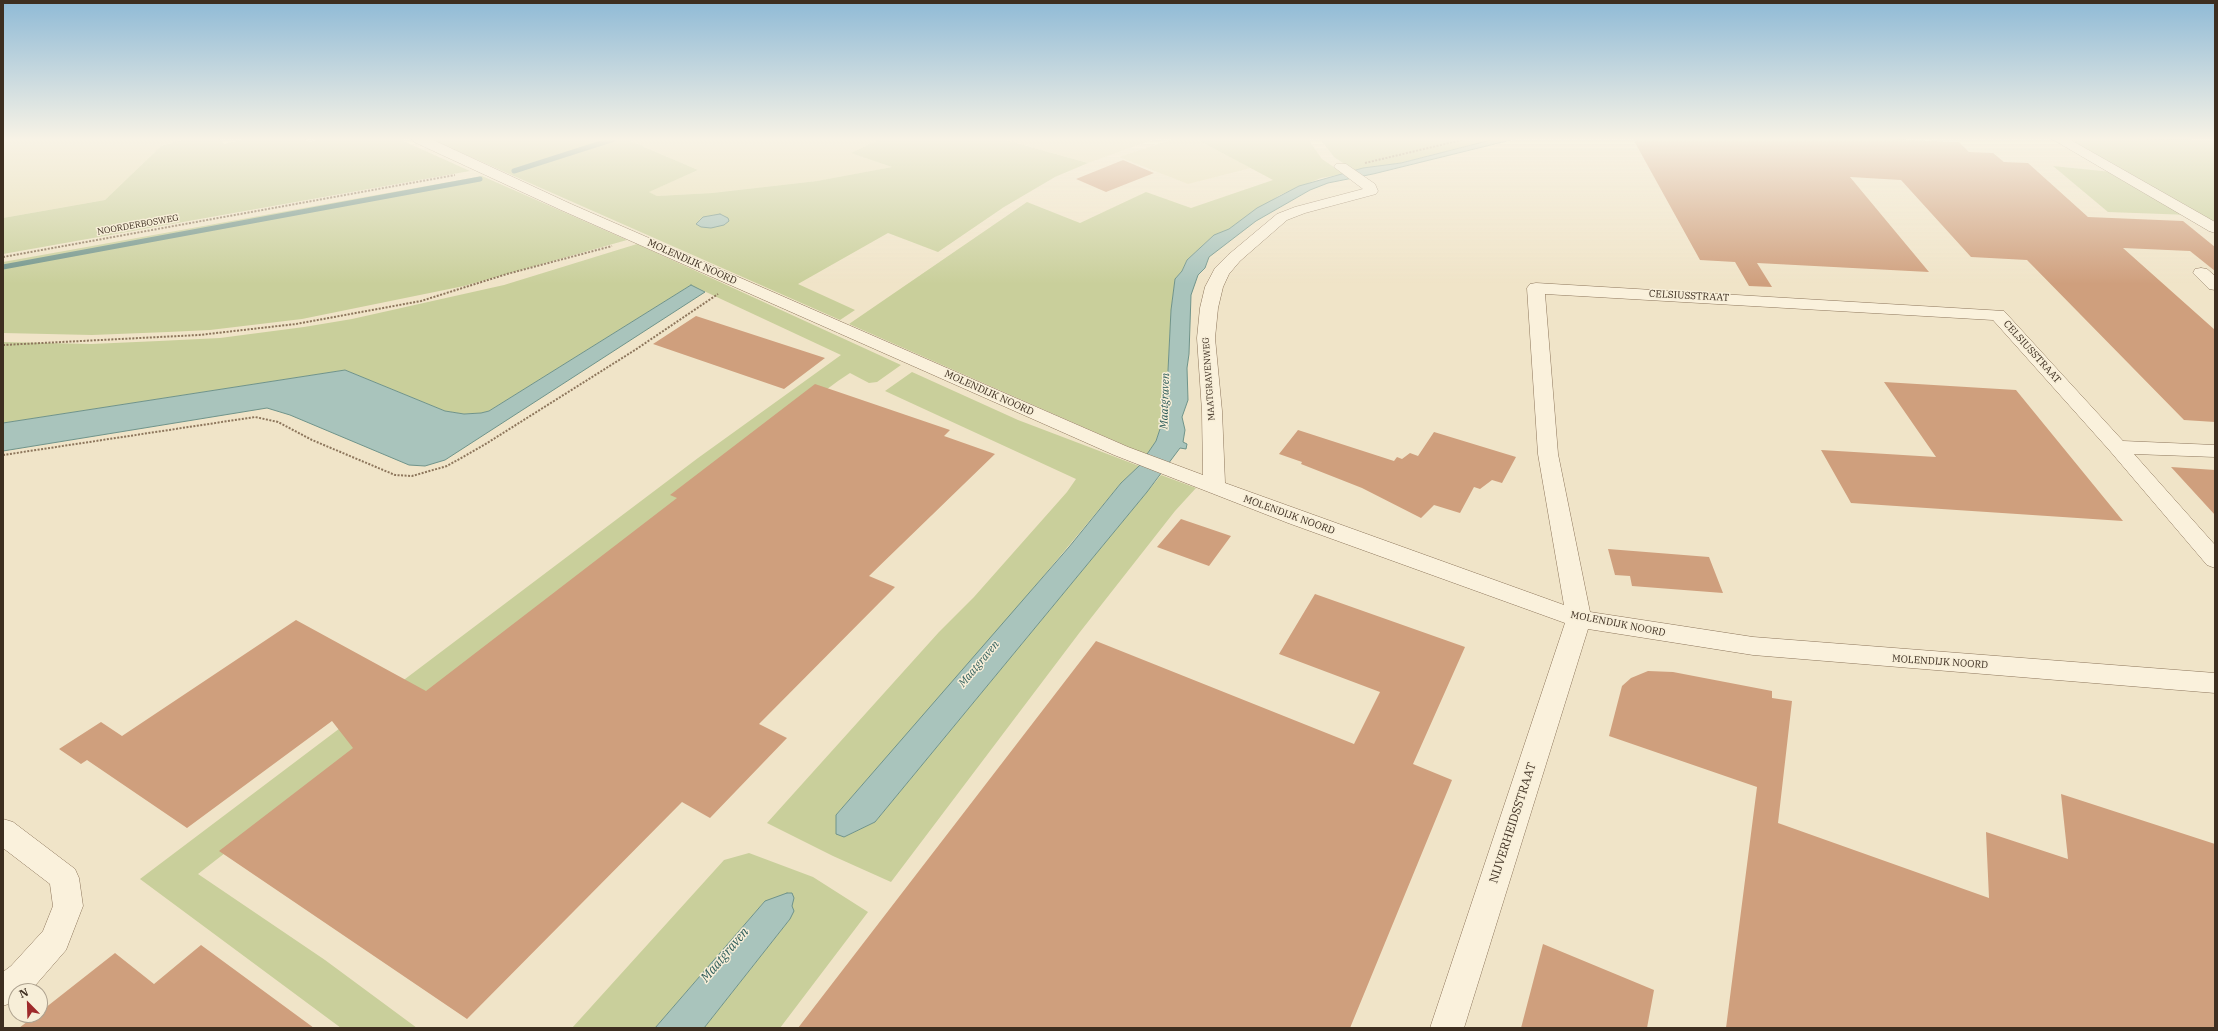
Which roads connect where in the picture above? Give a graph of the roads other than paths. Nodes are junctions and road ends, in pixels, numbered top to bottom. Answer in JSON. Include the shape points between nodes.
{"nodes":[{"id":1,"x":526,"y":187,"type":"edge"},
{"id":2,"x":1370,"y":187,"type":"edge"},
{"id":3,"x":2144,"y":187,"type":"edge"},
{"id":4,"x":2215,"y":228,"type":"edge"},
{"id":5,"x":2201,"y":273,"type":"dead end"},
{"id":6,"x":2215,"y":285,"type":"edge"},
{"id":7,"x":2117,"y":446,"type":"junction"},
{"id":8,"x":2215,"y":451,"type":"edge"},
{"id":9,"x":1214,"y":487,"type":"junction"},
{"id":10,"x":2215,"y":560,"type":"edge"},
{"id":11,"x":1580,"y":619,"type":"junction"},
{"id":12,"x":2215,"y":683,"type":"edge"},
{"id":13,"x":3,"y":831,"type":"edge"},
{"id":14,"x":3,"y":991,"type":"edge"},
{"id":15,"x":1447,"y":1028,"type":"edge"}],
"edges":[{"from":1,"to":9,"type":"street","name":"MOLENDIJK NOORD","via":[[638,239],[1136,457]]},
{"from":2,"to":9,"type":"street","name":"MAATGRAVENWEG","via":[[1371,191],[1282,217],[1221,272],[1209,308],[1206,338],[1212,411]]},
{"from":3,"to":4,"type":"street"},
{"from":5,"to":6,"type":"street"},
{"from":7,"to":8,"type":"street"},
{"from":7,"to":10,"type":"street","name":"CELSIUSSTRAAT"},
{"from":7,"to":11,"type":"street","name":"CELSIUSSTRAAT","via":[[1998,314],[1536,288],[1548,454]]},
{"from":9,"to":11,"type":"street","name":"MOLENDIJK NOORD"},
{"from":11,"to":12,"type":"street","name":"MOLENDIJK NOORD","via":[[1754,646]]},
{"from":11,"to":15,"type":"street","name":"NIJVERHEIDSSTRAAT"},
{"from":13,"to":14,"type":"street","via":[[64,878],[68,906],[55,940],[22,977]]}]}
